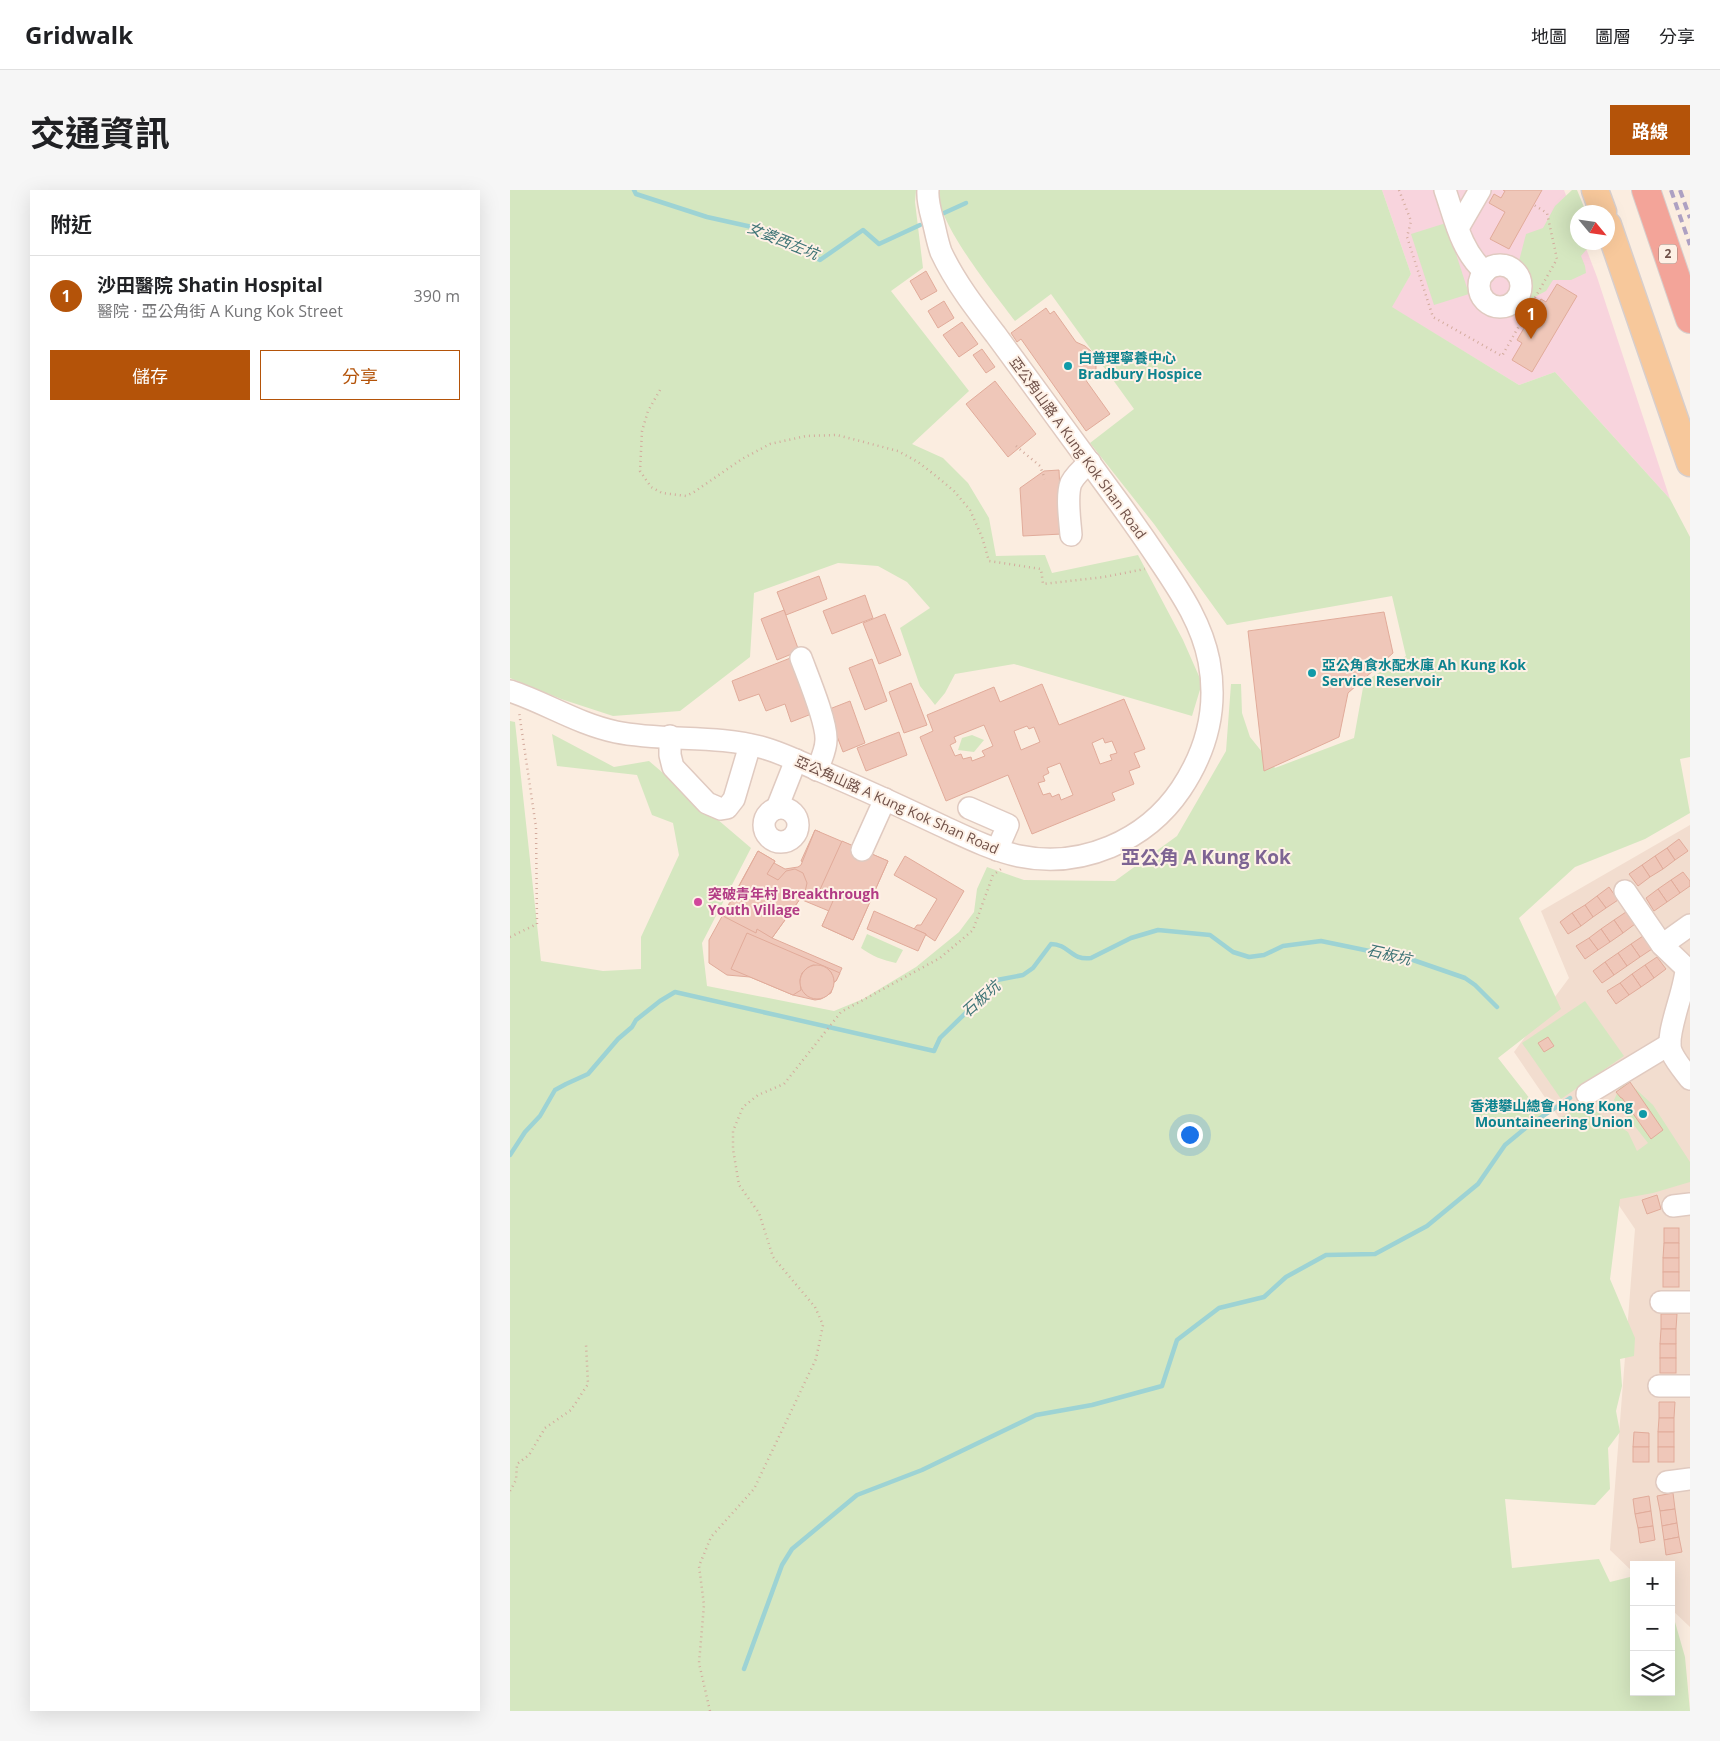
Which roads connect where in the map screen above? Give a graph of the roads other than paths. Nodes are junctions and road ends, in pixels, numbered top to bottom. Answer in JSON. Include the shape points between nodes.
{"nodes":[{"id":1,"x":928,"y":190,"type":"edge"},
{"id":2,"x":1445,"y":190,"type":"edge"},
{"id":3,"x":1480,"y":190,"type":"edge"},
{"id":4,"x":1595,"y":190,"type":"edge"},
{"id":5,"x":1646,"y":190,"type":"edge"},
{"id":6,"x":1600,"y":205,"type":"edge"},
{"id":7,"x":1458,"y":228,"type":"junction"},
{"id":8,"x":1615,"y":245,"type":"edge"},
{"id":9,"x":1485,"y":272,"type":"dead end"},
{"id":10,"x":1690,"y":319,"type":"edge"},
{"id":11,"x":1090,"y":462,"type":"junction"},
{"id":12,"x":1690,"y":463,"type":"edge"},
{"id":13,"x":1071,"y":535,"type":"dead end"},
{"id":14,"x":801,"y":658,"type":"dead end"},
{"id":15,"x":514,"y":692,"type":"edge"},
{"id":16,"x":670,"y":736,"type":"junction"},
{"id":17,"x":750,"y":744,"type":"junction"},
{"id":18,"x":796,"y":760,"type":"junction"},
{"id":19,"x":817,"y":770,"type":"junction"},
{"id":20,"x":885,"y":799,"type":"junction"},
{"id":21,"x":777,"y":808,"type":"dead end"},
{"id":22,"x":970,"y":808,"type":"dead end"},
{"id":23,"x":862,"y":850,"type":"dead end"},
{"id":24,"x":997,"y":850,"type":"junction"},
{"id":25,"x":1625,"y":891,"type":"dead end"},
{"id":26,"x":1690,"y":925,"type":"edge"},
{"id":27,"x":1662,"y":945,"type":"junction"},
{"id":28,"x":1670,"y":1044,"type":"junction"},
{"id":29,"x":1690,"y":1079,"type":"edge"},
{"id":30,"x":1587,"y":1094,"type":"dead end"},
{"id":31,"x":1661,"y":1302,"type":"dead end"},
{"id":32,"x":1690,"y":1302,"type":"edge"},
{"id":33,"x":1659,"y":1386,"type":"dead end"},
{"id":34,"x":1690,"y":1386,"type":"edge"},
{"id":35,"x":1690,"y":1480,"type":"edge"},
{"id":36,"x":1668,"y":1482,"type":"dead end"}],
"edges":[{"from":1,"to":11,"type":"street","name":"亞公角山路 A Kung Kok Shan Road","via":[[927,200],[940,250],[969,299]]},
{"from":2,"to":7,"type":"street"},
{"from":3,"to":7,"type":"street"},
{"from":4,"to":6,"type":"main road"},
{"from":5,"to":10,"type":"highway","number":"2"},
{"from":7,"to":9,"type":"street","via":[[1465,248]]},
{"from":8,"to":12,"type":"main road"},
{"from":11,"to":13,"type":"street","via":[[1071,482]]},
{"from":11,"to":24,"type":"street","name":"亞公角山路 A Kung Kok Shan Road","via":[[1146,540],[1199,627],[1209,660],[1212,691],[1205,744],[1194,768],[1160,815],[1119,843],[1092,854],[1065,859],[1021,856]]},
{"from":14,"to":19,"type":"street","via":[[824,722],[826,739]]},
{"from":15,"to":16,"type":"street","name":"亞公角山路 A Kung Kok Shan Road","via":[[606,729],[634,735]]},
{"from":16,"to":17,"type":"street","name":"亞公角山路 A Kung Kok Shan Road"},
{"from":16,"to":17,"type":"street","via":[[673,767],[707,803],[721,809],[727,808],[734,800]]},
{"from":17,"to":18,"type":"street","name":"亞公角山路 A Kung Kok Shan Road"},
{"from":18,"to":19,"type":"street","name":"亞公角山路 A Kung Kok Shan Road"},
{"from":18,"to":21,"type":"street"},
{"from":19,"to":20,"type":"street","name":"亞公角山路 A Kung Kok Shan Road"},
{"from":20,"to":23,"type":"street"},
{"from":20,"to":24,"type":"street","name":"亞公角山路 A Kung Kok Shan Road"},
{"from":22,"to":24,"type":"street","via":[[1008,825]]},
{"from":25,"to":27,"type":"street"},
{"from":26,"to":27,"type":"street"},
{"from":27,"to":28,"type":"street","via":[[1686,968]]},
{"from":28,"to":29,"type":"street","via":[[1671,1052]]},
{"from":28,"to":30,"type":"street"},
{"from":31,"to":32,"type":"street"},
{"from":33,"to":34,"type":"street"},
{"from":35,"to":36,"type":"street"}]}
